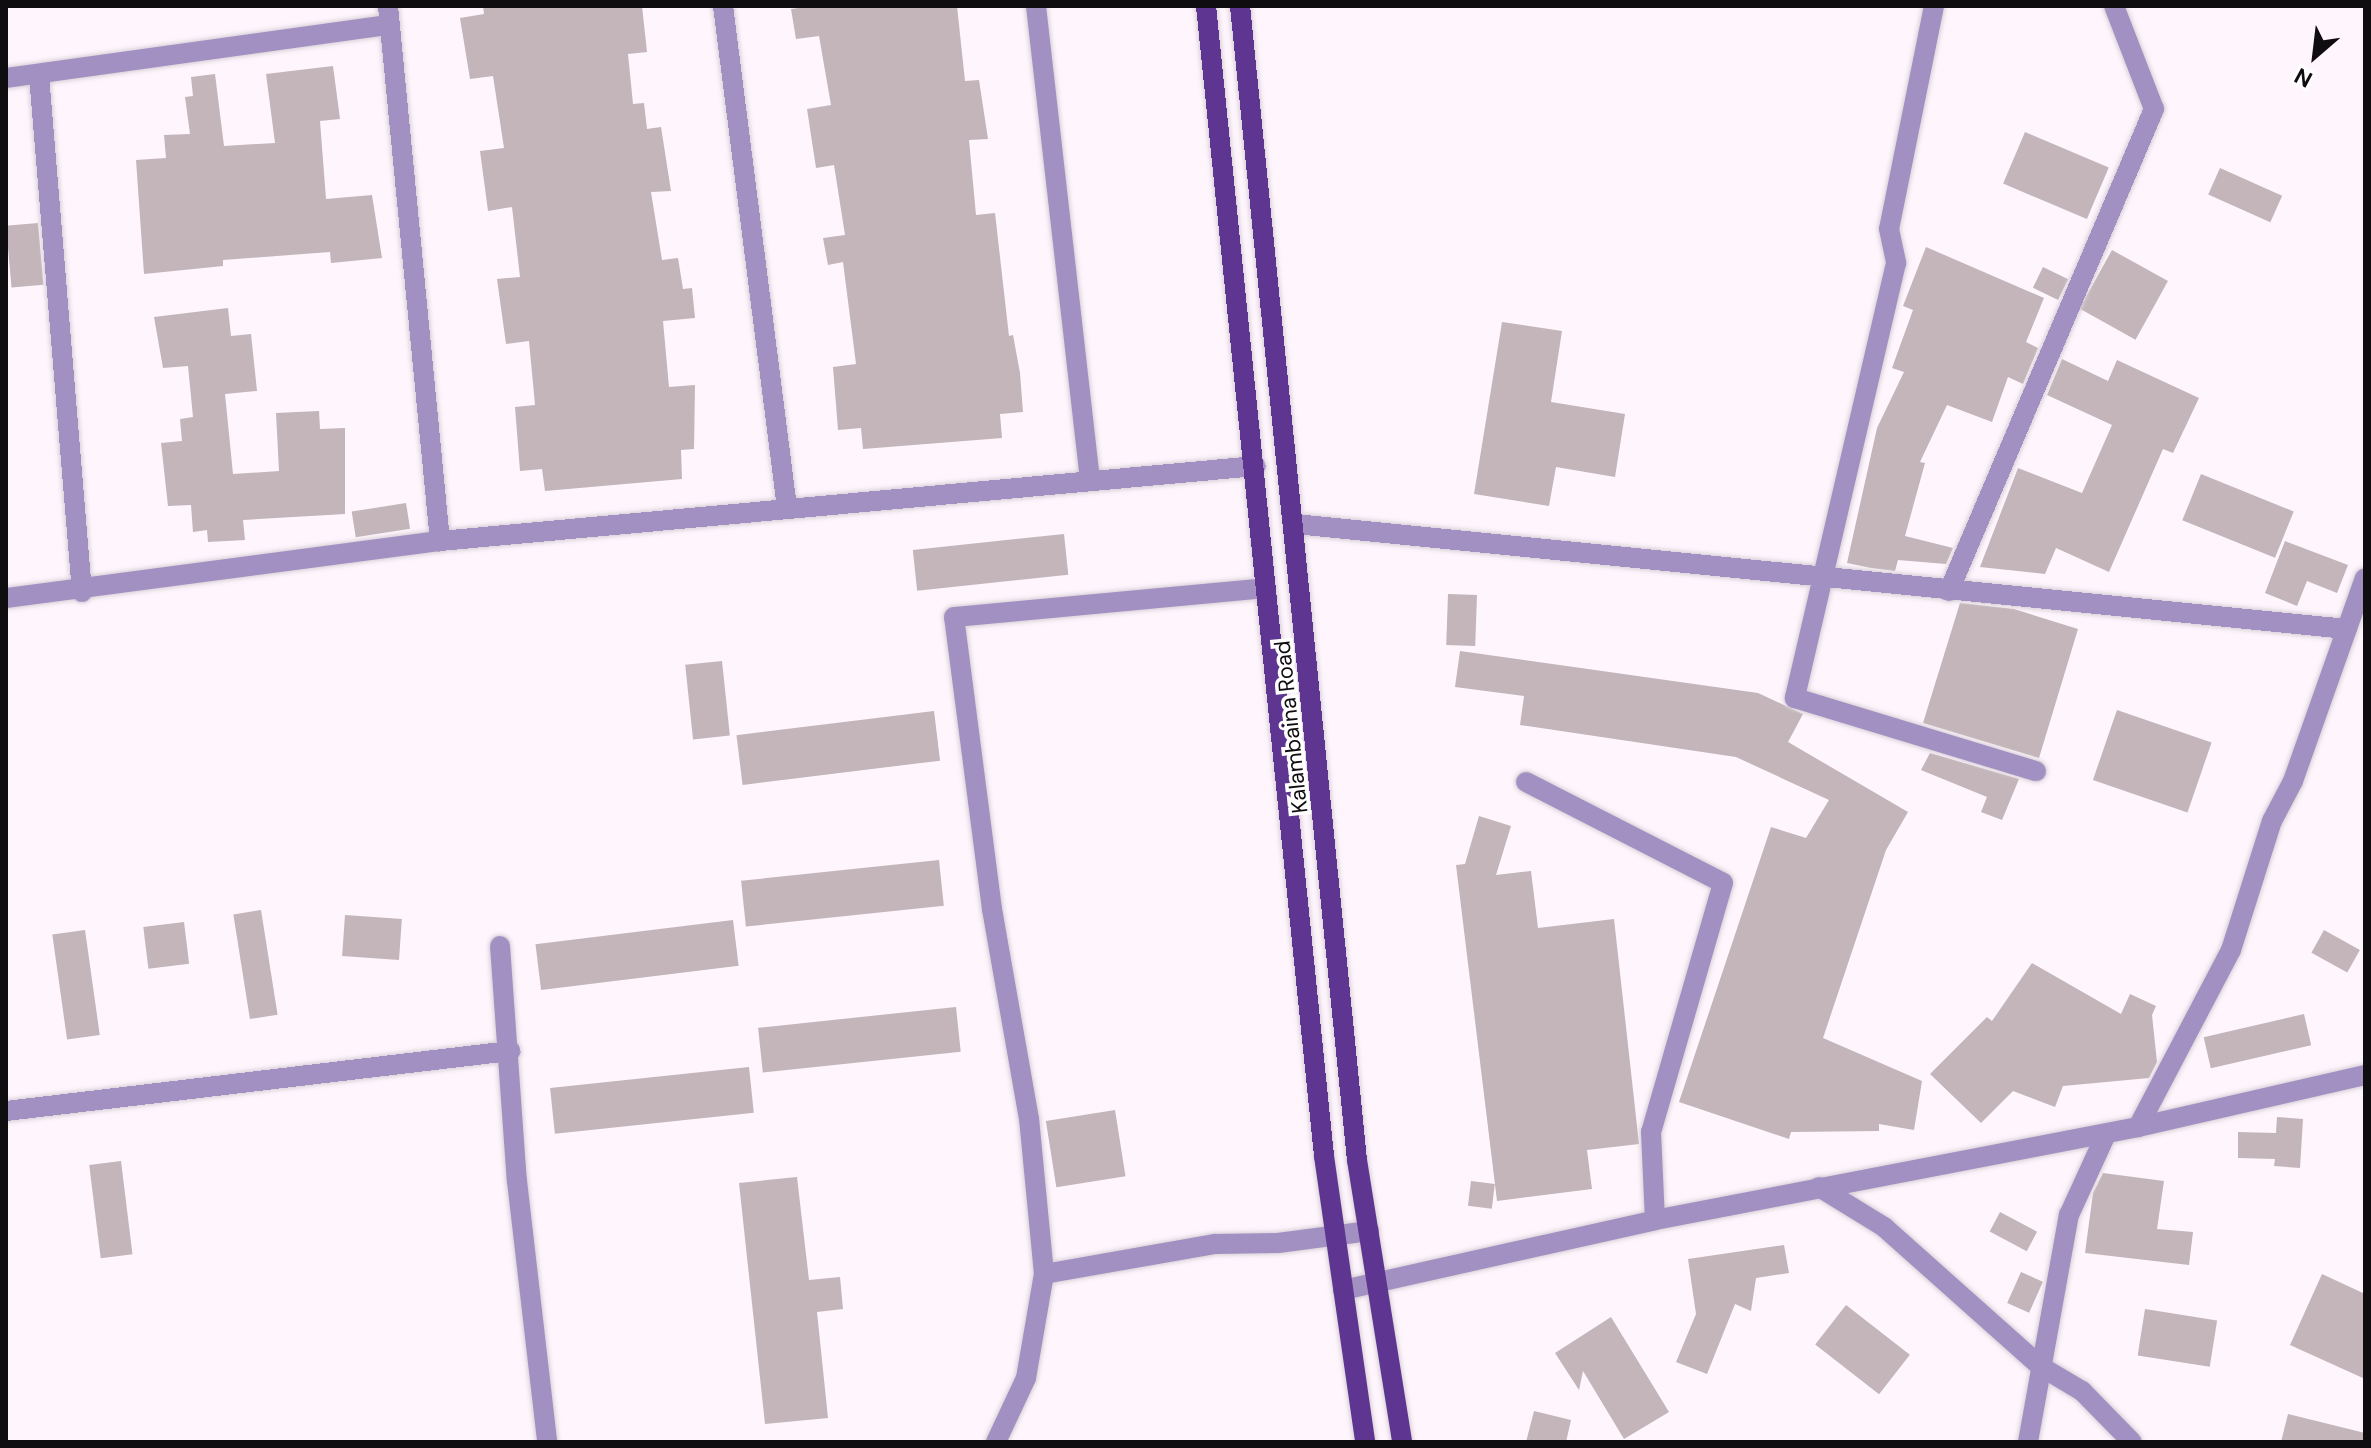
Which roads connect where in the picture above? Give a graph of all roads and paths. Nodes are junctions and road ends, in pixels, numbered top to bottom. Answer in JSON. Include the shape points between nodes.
{"nodes":[{"id":1,"x":723,"y":6,"type":"edge"},
{"id":2,"x":1036,"y":6,"type":"edge"},
{"id":3,"x":1206,"y":6,"type":"edge"},
{"id":4,"x":1240,"y":6,"type":"edge"},
{"id":5,"x":1934,"y":6,"type":"edge"},
{"id":6,"x":2114,"y":6,"type":"edge"},
{"id":7,"x":388,"y":15,"type":"edge"},
{"id":8,"x":39,"y":75,"type":"junction"},
{"id":9,"x":6,"y":78,"type":"edge"},
{"id":10,"x":1256,"y":466,"type":"junction"},
{"id":11,"x":1090,"y":481,"type":"junction"},
{"id":12,"x":787,"y":508,"type":"junction"},
{"id":13,"x":1295,"y":524,"type":"junction"},
{"id":14,"x":440,"y":541,"type":"junction"},
{"id":15,"x":1823,"y":578,"type":"junction"},
{"id":16,"x":2365,"y":578,"type":"edge"},
{"id":17,"x":1264,"y":588,"type":"junction"},
{"id":18,"x":1949,"y":591,"type":"junction"},
{"id":19,"x":82,"y":592,"type":"junction"},
{"id":20,"x":6,"y":598,"type":"edge"},
{"id":21,"x":2347,"y":629,"type":"junction"},
{"id":22,"x":2036,"y":771,"type":"dead end"},
{"id":23,"x":1526,"y":782,"type":"dead end"},
{"id":24,"x":500,"y":946,"type":"dead end"},
{"id":25,"x":510,"y":1051,"type":"junction"},
{"id":26,"x":2365,"y":1075,"type":"edge"},
{"id":27,"x":6,"y":1111,"type":"edge"},
{"id":28,"x":2138,"y":1127,"type":"junction"},
{"id":29,"x":2106,"y":1134,"type":"junction"},
{"id":30,"x":1819,"y":1187,"type":"junction"},
{"id":31,"x":1655,"y":1220,"type":"junction"},
{"id":32,"x":1369,"y":1231,"type":"junction"},
{"id":33,"x":1335,"y":1238,"type":"junction"},
{"id":34,"x":1044,"y":1274,"type":"junction"},
{"id":35,"x":1378,"y":1283,"type":"junction"},
{"id":36,"x":1343,"y":1290,"type":"junction"},
{"id":37,"x":2040,"y":1366,"type":"junction"},
{"id":38,"x":547,"y":1442,"type":"edge"},
{"id":39,"x":996,"y":1442,"type":"edge"},
{"id":40,"x":1365,"y":1442,"type":"edge"},
{"id":41,"x":1402,"y":1442,"type":"edge"},
{"id":42,"x":2028,"y":1442,"type":"edge"},
{"id":43,"x":2132,"y":1442,"type":"edge"}],
"edges":[{"from":1,"to":12,"type":"street"},
{"from":2,"to":11,"type":"street"},
{"from":3,"to":10,"type":"main road"},
{"from":4,"to":13,"type":"main road","name":"Kalambaina Road"},
{"from":5,"to":15,"type":"street","via":[[1889,229],[1896,263]]},
{"from":6,"to":18,"type":"street","via":[[2154,109]]},
{"from":7,"to":8,"type":"street"},
{"from":7,"to":14,"type":"street"},
{"from":8,"to":9,"type":"street"},
{"from":8,"to":19,"type":"street"},
{"from":10,"to":11,"type":"street"},
{"from":10,"to":17,"type":"main road"},
{"from":11,"to":12,"type":"street"},
{"from":12,"to":14,"type":"street"},
{"from":13,"to":15,"type":"street"},
{"from":13,"to":32,"type":"main road","name":"Kalambaina Road","via":[[1357,1160]]},
{"from":14,"to":19,"type":"street"},
{"from":15,"to":18,"type":"street"},
{"from":15,"to":22,"type":"street","via":[[1795,698]]},
{"from":16,"to":21,"type":"street"},
{"from":17,"to":33,"type":"main road"},
{"from":17,"to":34,"type":"street","via":[[954,617],[992,909],[1029,1119]]},
{"from":18,"to":21,"type":"street"},
{"from":19,"to":20,"type":"street"},
{"from":21,"to":28,"type":"street","via":[[2293,781],[2272,821],[2231,950]]},
{"from":23,"to":31,"type":"street","via":[[1723,883],[1651,1132]]},
{"from":24,"to":25,"type":"street"},
{"from":25,"to":27,"type":"street"},
{"from":25,"to":38,"type":"street","via":[[517,1181]]},
{"from":26,"to":28,"type":"street"},
{"from":28,"to":29,"type":"street"},
{"from":29,"to":30,"type":"street"},
{"from":29,"to":37,"type":"street","via":[[2069,1215]]},
{"from":30,"to":31,"type":"street"},
{"from":30,"to":37,"type":"street","via":[[1884,1227]]},
{"from":31,"to":35,"type":"street"},
{"from":32,"to":33,"type":"street"},
{"from":32,"to":35,"type":"main road","name":"Kalambaina Road"},
{"from":33,"to":34,"type":"street","via":[[1215,1244]]},
{"from":33,"to":36,"type":"main road"},
{"from":34,"to":39,"type":"street","via":[[1026,1378]]},
{"from":35,"to":36,"type":"street"},
{"from":35,"to":41,"type":"main road","name":"Kalambaina Road"},
{"from":36,"to":40,"type":"main road"},
{"from":37,"to":42,"type":"street"},
{"from":37,"to":43,"type":"street","via":[[2082,1391]]}]}
